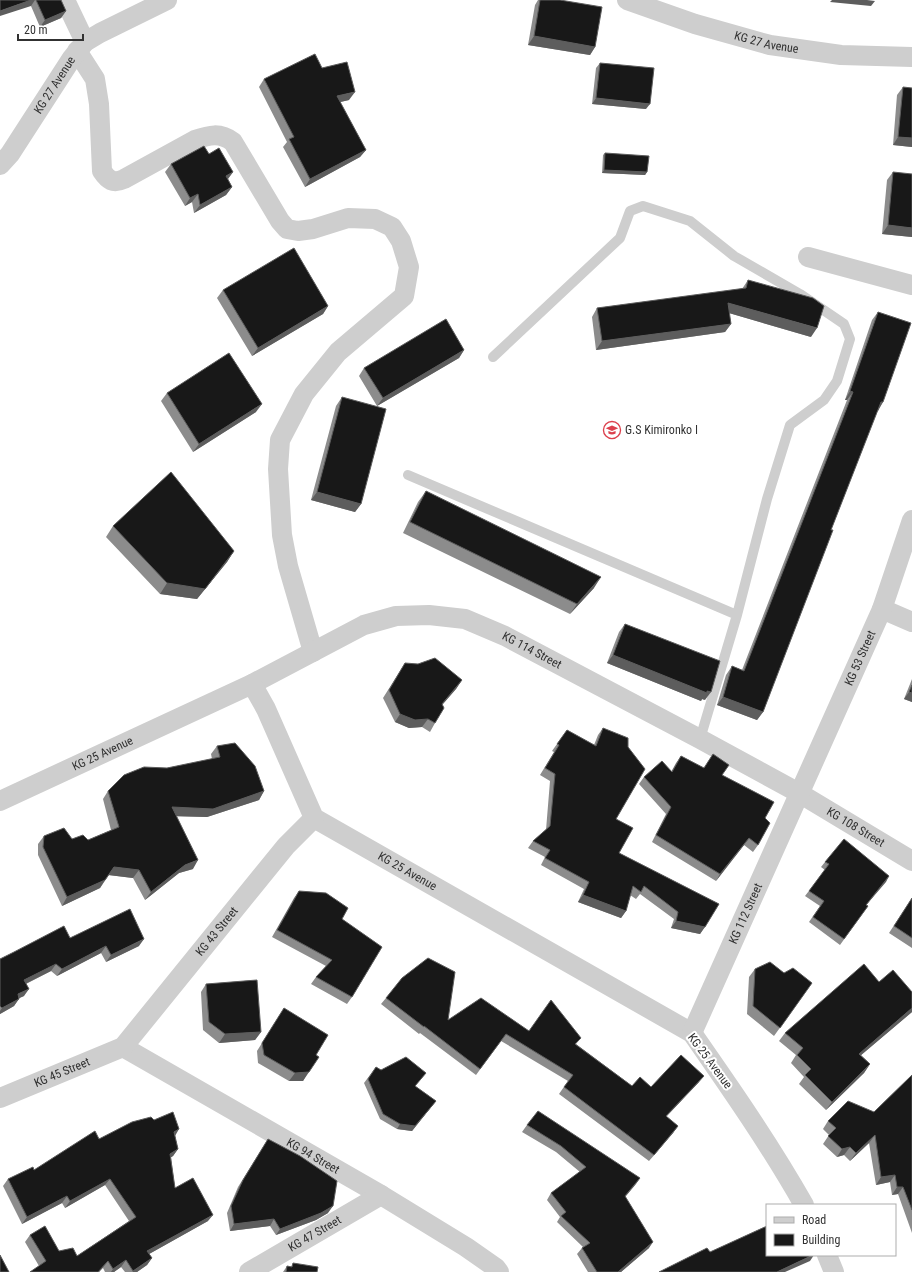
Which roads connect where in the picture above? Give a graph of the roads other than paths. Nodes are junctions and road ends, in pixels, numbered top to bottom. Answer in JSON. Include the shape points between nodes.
{"nodes":[{"id":1,"x":65,"y":0,"type":"edge"},
{"id":2,"x":167,"y":0,"type":"edge"},
{"id":3,"x":627,"y":0,"type":"edge"},
{"id":4,"x":81,"y":47,"type":"junction"},
{"id":5,"x":912,"y":57,"type":"edge"},
{"id":6,"x":0,"y":165,"type":"edge"},
{"id":7,"x":808,"y":257,"type":"dead end"},
{"id":8,"x":912,"y":285,"type":"edge"},
{"id":9,"x":493,"y":357,"type":"dead end"},
{"id":10,"x":408,"y":475,"type":"dead end"},
{"id":11,"x":912,"y":520,"type":"edge"},
{"id":12,"x":882,"y":609,"type":"junction"},
{"id":13,"x":737,"y":615,"type":"junction"},
{"id":14,"x":912,"y":622,"type":"edge"},
{"id":15,"x":313,"y":652,"type":"junction"},
{"id":16,"x":252,"y":684,"type":"junction"},
{"id":17,"x":700,"y":739,"type":"junction"},
{"id":18,"x":799,"y":793,"type":"junction"},
{"id":19,"x":0,"y":801,"type":"edge"},
{"id":20,"x":314,"y":818,"type":"junction"},
{"id":21,"x":912,"y":861,"type":"edge"},
{"id":22,"x":692,"y":1033,"type":"junction"},
{"id":23,"x":123,"y":1047,"type":"junction"},
{"id":24,"x":0,"y":1098,"type":"edge"},
{"id":25,"x":381,"y":1195,"type":"junction"},
{"id":26,"x":803,"y":1204,"type":"edge"},
{"id":27,"x":827,"y":1256,"type":"edge"},
{"id":28,"x":249,"y":1272,"type":"edge"},
{"id":29,"x":499,"y":1272,"type":"edge"},
{"id":30,"x":834,"y":1272,"type":"edge"}],
"edges":[{"from":1,"to":4,"type":"street"},
{"from":2,"to":4,"type":"street","name":"KG 27 Avenue","via":[[100,33]]},
{"from":3,"to":5,"type":"street","name":"KG 27 Avenue","via":[[695,24],[770,45],[841,55]]},
{"from":4,"to":6,"type":"street","name":"KG 27 Avenue","via":[[10,154]]},
{"from":4,"to":15,"type":"street","via":[[95,79],[99,104],[102,170],[111,181],[124,179],[195,140],[217,134],[233,142],[287,229],[313,229],[348,218],[375,219],[392,227],[401,241],[409,267],[404,296],[338,352],[304,394],[280,440],[278,468],[282,535],[288,566]]},
{"from":7,"to":8,"type":"street"},
{"from":9,"to":13,"type":"lane","via":[[620,238],[630,211],[643,206],[690,221],[734,256],[800,294],[844,324],[850,339],[838,381],[824,400],[790,425],[767,499]]},
{"from":10,"to":13,"type":"lane"},
{"from":11,"to":12,"type":"street","name":"KG 53 Street"},
{"from":12,"to":14,"type":"street"},
{"from":12,"to":18,"type":"street","name":"KG 53 Street"},
{"from":13,"to":17,"type":"lane"},
{"from":15,"to":16,"type":"street","name":"KG 114 Street"},
{"from":15,"to":17,"type":"street","name":"KG 114 Street","via":[[364,625],[396,616],[429,615],[465,619],[505,636]]},
{"from":16,"to":19,"type":"street","name":"KG 25 Avenue"},
{"from":16,"to":20,"type":"street","via":[[266,709]]},
{"from":17,"to":18,"type":"street","name":"KG 114 Street"},
{"from":18,"to":21,"type":"street","name":"KG 108 Street"},
{"from":18,"to":22,"type":"street","name":"KG 112 Street"},
{"from":20,"to":22,"type":"street","name":"KG 25 Avenue"},
{"from":20,"to":23,"type":"street","name":"KG 43 Street","via":[[286,846]]},
{"from":22,"to":26,"type":"street","name":"KG 25 Avenue","via":[[766,1141]]},
{"from":23,"to":24,"type":"street","name":"KG 45 Street"},
{"from":23,"to":25,"type":"street","name":"KG 94 Street"},
{"from":25,"to":28,"type":"street","name":"KG 47 Street"},
{"from":25,"to":29,"type":"street","name":"KG 94 Street","via":[[466,1247]]},
{"from":27,"to":30,"type":"street"}]}
